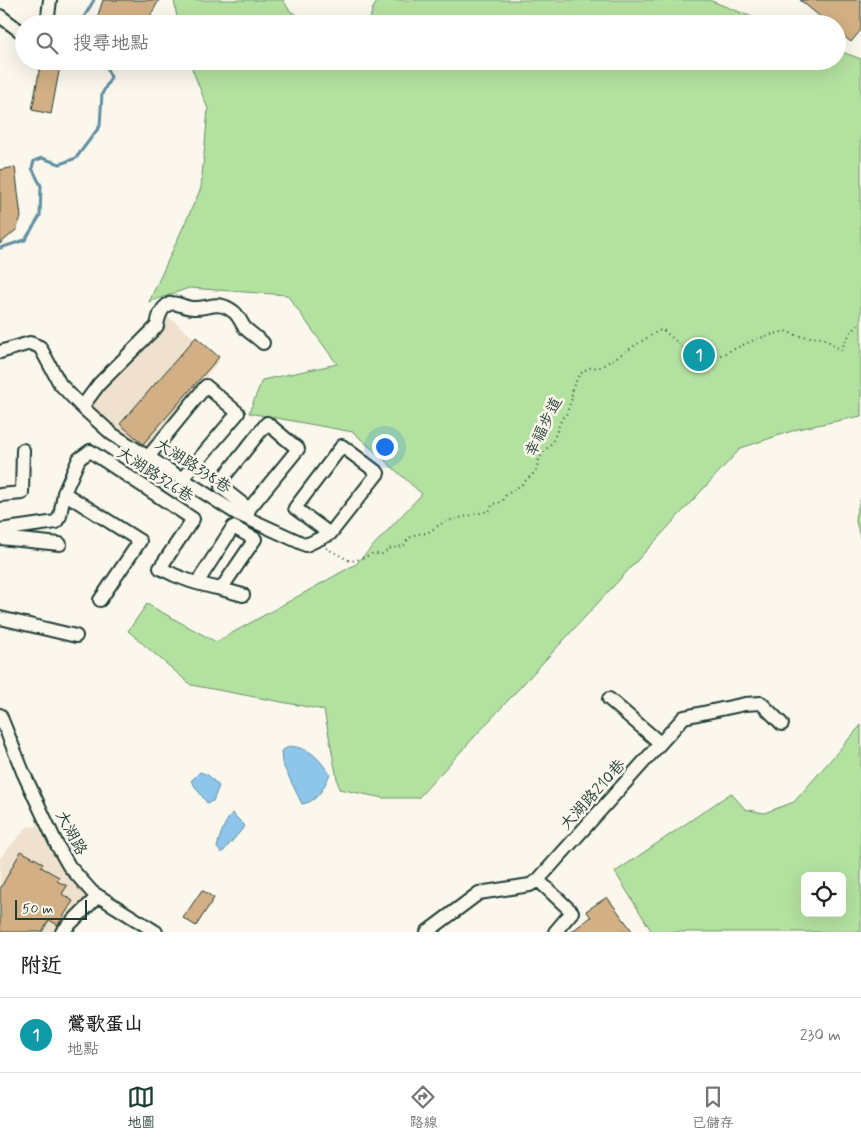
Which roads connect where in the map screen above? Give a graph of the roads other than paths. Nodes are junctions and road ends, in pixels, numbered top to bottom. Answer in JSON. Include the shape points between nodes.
{"nodes":[{"id":1,"x":50,"y":0,"type":"edge"},
{"id":2,"x":48,"y":15,"type":"edge"},
{"id":3,"x":0,"y":16,"type":"edge"},
{"id":4,"x":15,"y":27,"type":"edge"},
{"id":5,"x":263,"y":343,"type":"dead end"},
{"id":6,"x":0,"y":352,"type":"edge"},
{"id":7,"x":82,"y":407,"type":"junction"},
{"id":8,"x":23,"y":450,"type":"dead end"},
{"id":9,"x":148,"y":457,"type":"junction"},
{"id":10,"x":182,"y":479,"type":"junction"},
{"id":11,"x":64,"y":493,"type":"junction"},
{"id":12,"x":0,"y":495,"type":"edge"},
{"id":13,"x":248,"y":514,"type":"junction"},
{"id":14,"x":0,"y":530,"type":"edge"},
{"id":15,"x":330,"y":534,"type":"junction"},
{"id":16,"x":0,"y":538,"type":"edge"},
{"id":17,"x":60,"y":544,"type":"dead end"},
{"id":18,"x":197,"y":583,"type":"junction"},
{"id":19,"x":220,"y":589,"type":"junction"},
{"id":20,"x":243,"y":595,"type":"dead end"},
{"id":21,"x":100,"y":600,"type":"dead end"},
{"id":22,"x":0,"y":618,"type":"edge"},
{"id":23,"x":76,"y":636,"type":"dead end"},
{"id":24,"x":609,"y":699,"type":"dead end"},
{"id":25,"x":0,"y":719,"type":"edge"},
{"id":26,"x":782,"y":724,"type":"dead end"},
{"id":27,"x":660,"y":743,"type":"junction"},
{"id":28,"x":538,"y":880,"type":"junction"},
{"id":29,"x":98,"y":896,"type":"junction"},
{"id":30,"x":62,"y":932,"type":"edge"},
{"id":31,"x":156,"y":932,"type":"edge"},
{"id":32,"x":427,"y":932,"type":"edge"},
{"id":33,"x":555,"y":932,"type":"edge"}],
"edges":[{"from":1,"to":2,"type":"street"},
{"from":3,"to":4,"type":"street"},
{"from":5,"to":7,"type":"street","via":[[244,327],[234,312],[224,307],[216,304],[193,308],[173,302],[167,304],[157,326],[99,384]]},
{"from":6,"to":7,"type":"street","name":"大湖路338巷","via":[[30,344],[40,347],[60,384]]},
{"from":7,"to":9,"type":"street","name":"大湖路338巷","via":[[112,434]]},
{"from":8,"to":12,"type":"street","via":[[22,493]]},
{"from":9,"to":10,"type":"street","name":"大湖路338巷"},
{"from":9,"to":10,"type":"street","via":[[206,386],[238,413]]},
{"from":10,"to":13,"type":"street","name":"大湖路338巷"},
{"from":11,"to":14,"type":"street","name":"大湖路326巷","via":[[56,522]]},
{"from":11,"to":18,"type":"street","name":"大湖路326巷","via":[[79,459],[90,451],[193,519],[160,568]]},
{"from":11,"to":21,"type":"street","via":[[140,541]]},
{"from":13,"to":13,"type":"street","via":[[298,448],[267,423],[223,478],[220,487]]},
{"from":13,"to":15,"type":"street","name":"大湖路338巷","via":[[306,545]]},
{"from":15,"to":15,"type":"street","via":[[378,473],[342,446],[295,508]]},
{"from":16,"to":17,"type":"street"},
{"from":18,"to":19,"type":"street","name":"大湖路326巷"},
{"from":18,"to":19,"type":"street","via":[[233,527],[255,538]]},
{"from":19,"to":20,"type":"street","name":"大湖路326巷"},
{"from":22,"to":23,"type":"street"},
{"from":24,"to":27,"type":"street"},
{"from":25,"to":29,"type":"street","name":"大湖路","via":[[57,845],[69,866]]},
{"from":26,"to":27,"type":"street","name":"大湖路210巷","via":[[761,704],[745,704],[684,717]]},
{"from":27,"to":28,"type":"street","name":"大湖路210巷"},
{"from":28,"to":32,"type":"street","via":[[530,885],[479,893]]},
{"from":28,"to":33,"type":"street","via":[[572,912]]},
{"from":29,"to":30,"type":"street"},
{"from":29,"to":31,"type":"street","name":"大湖路"}]}
